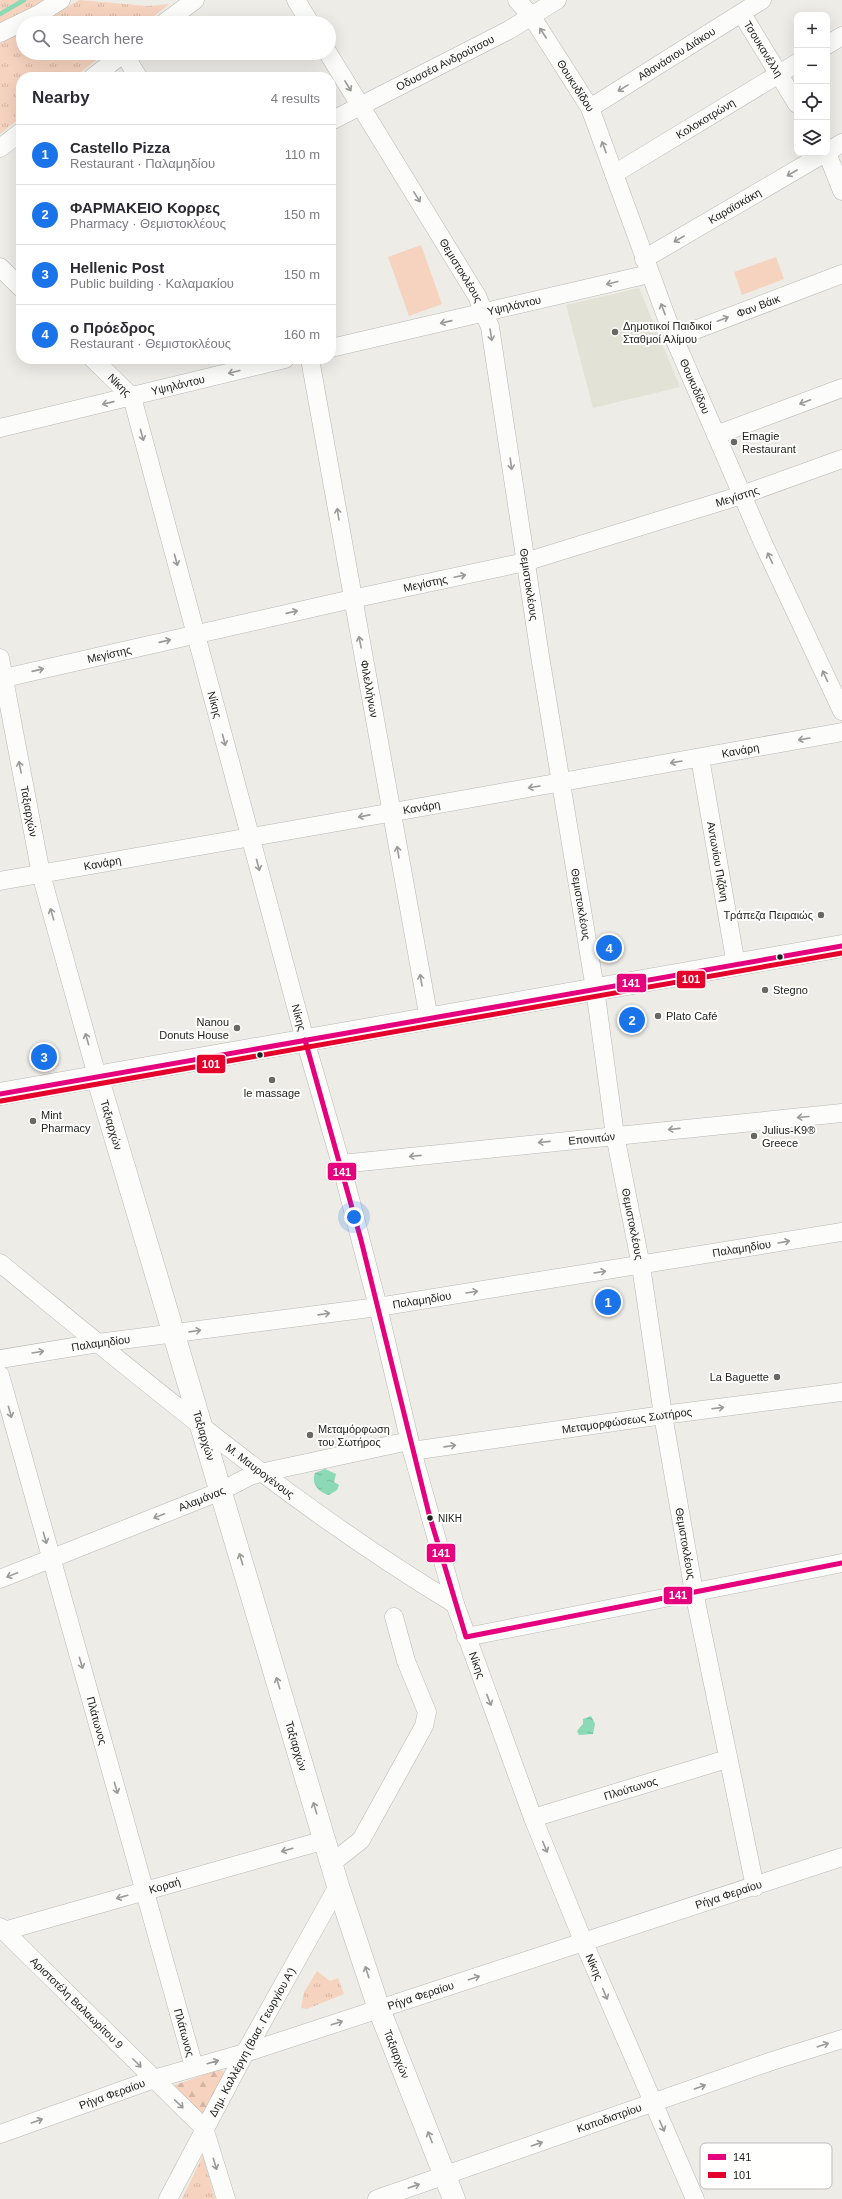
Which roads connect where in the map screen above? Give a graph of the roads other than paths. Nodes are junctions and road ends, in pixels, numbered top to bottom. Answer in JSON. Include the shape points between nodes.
{"nodes":[{"id":1,"x":61,"y":0,"type":"edge"},
{"id":2,"x":195,"y":0,"type":"edge"},
{"id":3,"x":296,"y":0,"type":"edge"},
{"id":4,"x":517,"y":0,"type":"edge"},
{"id":5,"x":557,"y":0,"type":"edge"},
{"id":6,"x":762,"y":0,"type":"edge"},
{"id":7,"x":742,"y":14,"type":"junction"},
{"id":8,"x":35,"y":16,"type":"edge"},
{"id":9,"x":173,"y":16,"type":"edge"},
{"id":10,"x":306,"y":16,"type":"edge"},
{"id":11,"x":532,"y":17,"type":"junction"},
{"id":12,"x":16,"y":25,"type":"edge"},
{"id":13,"x":0,"y":33,"type":"edge"},
{"id":14,"x":842,"y":36,"type":"edge"},
{"id":15,"x":830,"y":43,"type":"edge"},
{"id":16,"x":115,"y":60,"type":"edge"},
{"id":17,"x":128,"y":60,"type":"edge"},
{"id":18,"x":332,"y":60,"type":"edge"},
{"id":19,"x":794,"y":65,"type":"edge"},
{"id":20,"x":99,"y":72,"type":"edge"},
{"id":21,"x":135,"y":72,"type":"edge"},
{"id":22,"x":779,"y":74,"type":"junction"},
{"id":23,"x":794,"y":99,"type":"edge"},
{"id":24,"x":360,"y":106,"type":"junction"},
{"id":25,"x":590,"y":108,"type":"junction"},
{"id":26,"x":336,"y":118,"type":"edge"},
{"id":27,"x":16,"y":136,"type":"edge"},
{"id":28,"x":842,"y":143,"type":"edge"},
{"id":29,"x":0,"y":148,"type":"edge"},
{"id":30,"x":830,"y":150,"type":"edge"},
{"id":31,"x":821,"y":156,"type":"edge"},
{"id":32,"x":827,"y":156,"type":"edge"},
{"id":33,"x":614,"y":174,"type":"junction"},
{"id":34,"x":842,"y":192,"type":"edge"},
{"id":35,"x":647,"y":266,"type":"junction"},
{"id":36,"x":0,"y":267,"type":"edge"},
{"id":37,"x":842,"y":274,"type":"edge"},
{"id":38,"x":16,"y":283,"type":"edge"},
{"id":39,"x":484,"y":314,"type":"junction"},
{"id":40,"x":674,"y":338,"type":"junction"},
{"id":41,"x":336,"y":347,"type":"edge"},
{"id":42,"x":98,"y":364,"type":"edge"},
{"id":43,"x":265,"y":364,"type":"edge"},
{"id":44,"x":311,"y":364,"type":"edge"},
{"id":45,"x":842,"y":388,"type":"edge"},
{"id":46,"x":132,"y":397,"type":"junction"},
{"id":47,"x":0,"y":428,"type":"edge"},
{"id":48,"x":716,"y":435,"type":"junction"},
{"id":49,"x":842,"y":459,"type":"edge"},
{"id":50,"x":742,"y":495,"type":"junction"},
{"id":51,"x":525,"y":562,"type":"junction"},
{"id":52,"x":352,"y":599,"type":"junction"},
{"id":53,"x":196,"y":634,"type":"junction"},
{"id":54,"x":0,"y":658,"type":"edge"},
{"id":55,"x":2,"y":678,"type":"edge"},
{"id":56,"x":842,"y":711,"type":"edge"},
{"id":57,"x":842,"y":732,"type":"edge"},
{"id":58,"x":700,"y":758,"type":"junction"},
{"id":59,"x":561,"y":783,"type":"junction"},
{"id":60,"x":392,"y":811,"type":"junction"},
{"id":61,"x":251,"y":839,"type":"junction"},
{"id":62,"x":40,"y":874,"type":"junction"},
{"id":63,"x":0,"y":881,"type":"edge"},
{"id":64,"x":842,"y":946,"type":"edge"},
{"id":65,"x":736,"y":965,"type":"junction"},
{"id":66,"x":595,"y":989,"type":"junction"},
{"id":67,"x":429,"y":1018,"type":"junction"},
{"id":68,"x":305,"y":1040,"type":"junction"},
{"id":69,"x":97,"y":1076,"type":"junction"},
{"id":70,"x":0,"y":1094,"type":"edge"},
{"id":71,"x":842,"y":1113,"type":"edge"},
{"id":72,"x":615,"y":1135,"type":"junction"},
{"id":73,"x":341,"y":1164,"type":"junction"},
{"id":74,"x":842,"y":1232,"type":"edge"},
{"id":75,"x":0,"y":1262,"type":"edge"},
{"id":76,"x":641,"y":1266,"type":"junction"},
{"id":77,"x":378,"y":1307,"type":"junction"},
{"id":78,"x":174,"y":1334,"type":"junction"},
{"id":79,"x":98,"y":1342,"type":"junction"},
{"id":80,"x":0,"y":1359,"type":"edge"},
{"id":81,"x":0,"y":1375,"type":"edge"},
{"id":82,"x":842,"y":1392,"type":"edge"},
{"id":83,"x":663,"y":1415,"type":"junction"},
{"id":84,"x":202,"y":1427,"type":"junction"},
{"id":85,"x":410,"y":1446,"type":"junction"},
{"id":86,"x":260,"y":1473,"type":"junction"},
{"id":87,"x":221,"y":1491,"type":"junction"},
{"id":88,"x":51,"y":1559,"type":"junction"},
{"id":89,"x":842,"y":1563,"type":"edge"},
{"id":90,"x":0,"y":1579,"type":"edge"},
{"id":91,"x":694,"y":1592,"type":"junction"},
{"id":92,"x":455,"y":1604,"type":"junction"},
{"id":93,"x":394,"y":1617,"type":"dead end"},
{"id":94,"x":466,"y":1637,"type":"junction"},
{"id":95,"x":728,"y":1759,"type":"junction"},
{"id":96,"x":533,"y":1818,"type":"junction"},
{"id":97,"x":325,"y":1840,"type":"junction"},
{"id":98,"x":842,"y":1857,"type":"edge"},
{"id":99,"x":332,"y":1863,"type":"junction"},
{"id":100,"x":338,"y":1886,"type":"junction"},
{"id":101,"x":754,"y":1887,"type":"junction"},
{"id":102,"x":144,"y":1890,"type":"junction"},
{"id":103,"x":2,"y":1929,"type":"edge"},
{"id":104,"x":584,"y":1942,"type":"junction"},
{"id":105,"x":379,"y":2009,"type":"junction"},
{"id":106,"x":842,"y":2039,"type":"edge"},
{"id":107,"x":245,"y":2053,"type":"junction"},
{"id":108,"x":194,"y":2068,"type":"junction"},
{"id":109,"x":154,"y":2079,"type":"junction"},
{"id":110,"x":652,"y":2104,"type":"junction"},
{"id":111,"x":204,"y":2128,"type":"junction"},
{"id":112,"x":0,"y":2134,"type":"edge"},
{"id":113,"x":445,"y":2175,"type":"junction"},
{"id":114,"x":168,"y":2199,"type":"edge"},
{"id":115,"x":226,"y":2199,"type":"edge"},
{"id":116,"x":378,"y":2199,"type":"edge"},
{"id":117,"x":454,"y":2199,"type":"edge"},
{"id":118,"x":695,"y":2199,"type":"edge"}],
"edges":[{"from":1,"to":8,"type":"street"},
{"from":2,"to":9,"type":"street"},
{"from":3,"to":10,"type":"street"},
{"from":4,"to":11,"type":"street","name":"Θουκυδίδου"},
{"from":5,"to":11,"type":"street","name":"Οδυσσέα Ανδρούτσου"},
{"from":6,"to":7,"type":"street","name":"Αθανάσιου Διάκου"},
{"from":7,"to":22,"type":"street","name":"Τσουκανέλλη"},
{"from":7,"to":25,"type":"street","name":"Αθανάσιου Διάκου","one_way":true},
{"from":11,"to":24,"type":"street","name":"Οδυσσέα Ανδρούτσου"},
{"from":25,"to":11,"type":"street","name":"Θουκυδίδου","one_way":true},
{"from":12,"to":13,"type":"street"},
{"from":14,"to":15,"type":"street"},
{"from":16,"to":20,"type":"street"},
{"from":17,"to":21,"type":"street"},
{"from":18,"to":24,"type":"street","name":"Θεμιστοκλέους","one_way":true},
{"from":19,"to":22,"type":"street","name":"Κολοκοτρώνη"},
{"from":22,"to":23,"type":"street","name":"Τσουκανέλλη"},
{"from":22,"to":33,"type":"street","name":"Κολοκοτρώνη"},
{"from":24,"to":26,"type":"street","name":"Οδυσσέα Ανδρούτσου"},
{"from":24,"to":39,"type":"street","name":"Θεμιστοκλέους","one_way":true,"via":[[477,296]]},
{"from":33,"to":25,"type":"street","name":"Θουκυδίδου","one_way":true},
{"from":27,"to":29,"type":"street"},
{"from":28,"to":30,"type":"street","name":"Καραϊσκάκη"},
{"from":31,"to":35,"type":"street","name":"Καραϊσκάκη","one_way":true},
{"from":32,"to":34,"type":"street"},
{"from":33,"to":35,"type":"street","name":"Θουκυδίδου"},
{"from":35,"to":39,"type":"street","name":"Υψηλάντου","one_way":true},
{"from":40,"to":35,"type":"street","name":"Θουκυδίδου","one_way":true},
{"from":36,"to":38,"type":"street"},
{"from":40,"to":37,"type":"street","name":"Φαν Βάικ","one_way":true},
{"from":39,"to":41,"type":"street","name":"Υψηλάντου","one_way":true},
{"from":39,"to":51,"type":"street","name":"Θεμιστοκλέους","one_way":true,"via":[[490,328]]},
{"from":40,"to":48,"type":"street","name":"Θουκυδίδου"},
{"from":42,"to":46,"type":"street","name":"Νίκης"},
{"from":43,"to":46,"type":"street","name":"Υψηλάντου","one_way":true},
{"from":52,"to":44,"type":"street","name":"Φιλελλήνων","one_way":true},
{"from":45,"to":48,"type":"street","one_way":true},
{"from":46,"to":47,"type":"street","name":"Υψηλάντου","one_way":true},
{"from":46,"to":53,"type":"street","name":"Νίκης","one_way":true},
{"from":48,"to":50,"type":"street","name":"Θουκυδίδου"},
{"from":49,"to":50,"type":"street","name":"Μεγίστης"},
{"from":50,"to":51,"type":"street","name":"Μεγίστης"},
{"from":56,"to":50,"type":"street","name":"Θουκυδίδου","one_way":true},
{"from":52,"to":51,"type":"street","name":"Μεγίστης","one_way":true},
{"from":51,"to":59,"type":"street","name":"Θεμιστοκλέους"},
{"from":53,"to":52,"type":"street","name":"Μεγίστης","one_way":true},
{"from":60,"to":52,"type":"street","name":"Φιλελλήνων","one_way":true},
{"from":55,"to":53,"type":"street","name":"Μεγίστης","one_way":true},
{"from":53,"to":61,"type":"street","name":"Νίκης","one_way":true},
{"from":54,"to":55,"type":"street","name":"Ταξιαρχών"},
{"from":62,"to":55,"type":"street","name":"Ταξιαρχών","one_way":true},
{"from":57,"to":58,"type":"street","name":"Κανάρη","one_way":true},
{"from":58,"to":59,"type":"street","name":"Κανάρη","one_way":true},
{"from":58,"to":65,"type":"street","name":"Αντωνίου Πιζάνη"},
{"from":59,"to":60,"type":"street","name":"Κανάρη","one_way":true},
{"from":59,"to":66,"type":"street","name":"Θεμιστοκλέους"},
{"from":60,"to":61,"type":"street","name":"Κανάρη","one_way":true},
{"from":67,"to":60,"type":"street","name":"Φιλελλήνων","one_way":true},
{"from":61,"to":62,"type":"street","name":"Κανάρη"},
{"from":61,"to":68,"type":"street","name":"Νίκης","one_way":true},
{"from":62,"to":63,"type":"street","name":"Κανάρη"},
{"from":69,"to":62,"type":"street","name":"Ταξιαρχών","one_way":true},
{"from":64,"to":65,"type":"street"},
{"from":65,"to":66,"type":"street"},
{"from":66,"to":67,"type":"street"},
{"from":66,"to":72,"type":"street","name":"Θεμιστοκλέους"},
{"from":67,"to":68,"type":"street"},
{"from":68,"to":69,"type":"street"},
{"from":68,"to":73,"type":"street","name":"Νίκης"},
{"from":69,"to":70,"type":"street"},
{"from":69,"to":78,"type":"street","name":"Ταξιαρχών"},
{"from":71,"to":72,"type":"street","name":"Επονιτών","one_way":true},
{"from":72,"to":73,"type":"street","name":"Επονιτών","one_way":true},
{"from":72,"to":76,"type":"street","name":"Θεμιστοκλέους"},
{"from":73,"to":77,"type":"street","name":"Νίκης"},
{"from":76,"to":74,"type":"street","name":"Παλαμηδίου","one_way":true},
{"from":75,"to":79,"type":"street","name":"Μ. Μαυρογένους"},
{"from":77,"to":76,"type":"street","name":"Παλαμηδίου","one_way":true},
{"from":76,"to":83,"type":"street","name":"Θεμιστοκλέους"},
{"from":78,"to":77,"type":"street","name":"Παλαμηδίου","one_way":true},
{"from":77,"to":85,"type":"street","name":"Νίκης"},
{"from":78,"to":79,"type":"street","name":"Παλαμηδίου"},
{"from":78,"to":84,"type":"street","name":"Ταξιαρχών"},
{"from":80,"to":79,"type":"street","name":"Παλαμηδίου","one_way":true},
{"from":79,"to":84,"type":"street","name":"Μ. Μαυρογένους"},
{"from":81,"to":88,"type":"street","name":"Πλάτωνος","one_way":true},
{"from":83,"to":82,"type":"street","name":"Μεταμορφώσεως Σωτήρος","one_way":true},
{"from":85,"to":83,"type":"street","name":"Μεταμορφώσεως Σωτήρος","one_way":true},
{"from":83,"to":91,"type":"street","name":"Θεμιστοκλέους"},
{"from":84,"to":86,"type":"street","name":"Μ. Μαυρογένους"},
{"from":84,"to":87,"type":"street","name":"Ταξιαρχών"},
{"from":85,"to":86,"type":"street","name":"Αλαμάνας"},
{"from":85,"to":92,"type":"street","name":"Νίκης"},
{"from":86,"to":87,"type":"street","name":"Αλαμάνας"},
{"from":86,"to":92,"type":"street","name":"Μ. Μαυρογένους","via":[[395,1568]]},
{"from":87,"to":88,"type":"street","name":"Αλαμάνας","one_way":true},
{"from":97,"to":87,"type":"street","name":"Ταξιαρχών","one_way":true},
{"from":88,"to":90,"type":"street","name":"Αλαμάνας","one_way":true},
{"from":88,"to":102,"type":"street","name":"Πλάτωνος","one_way":true},
{"from":89,"to":91,"type":"street"},
{"from":91,"to":94,"type":"street"},
{"from":91,"to":95,"type":"street","name":"Θεμιστοκλέους"},
{"from":92,"to":94,"type":"street","name":"Νίκης"},
{"from":93,"to":99,"type":"street","via":[[406,1661],[427,1712],[424,1726],[361,1840]]},
{"from":94,"to":96,"type":"street","name":"Νίκης","one_way":true},
{"from":95,"to":96,"type":"street","name":"Πλούτωνος"},
{"from":95,"to":101,"type":"street","name":"Θεμιστοκλέους"},
{"from":96,"to":104,"type":"street","name":"Νίκης","one_way":true},
{"from":97,"to":99,"type":"street","name":"Ταξιαρχών"},
{"from":97,"to":102,"type":"street","name":"Κοραή","one_way":true},
{"from":98,"to":101,"type":"street","name":"Ρήγα Φεραίου"},
{"from":99,"to":100,"type":"street","name":"Ταξιαρχών"},
{"from":105,"to":100,"type":"street","name":"Ταξιαρχών","one_way":true},
{"from":100,"to":107,"type":"street","name":"Δημ. Καλλέργη (Βασ. Γεωργίου Α')"},
{"from":101,"to":104,"type":"street","name":"Ρήγα Φεραίου"},
{"from":102,"to":103,"type":"street","name":"Κοραή","one_way":true},
{"from":102,"to":108,"type":"street","name":"Πλάτωνος"},
{"from":103,"to":109,"type":"street","name":"Αριστοτέλη Βαλαωρίτου 9","one_way":true},
{"from":105,"to":104,"type":"street","name":"Ρήγα Φεραίου","one_way":true},
{"from":104,"to":110,"type":"street","name":"Νίκης","one_way":true},
{"from":107,"to":105,"type":"street","name":"Ρήγα Φεραίου","one_way":true},
{"from":113,"to":105,"type":"street","name":"Ταξιαρχών","one_way":true},
{"from":110,"to":106,"type":"street","name":"Καποδιστρίου","one_way":true},
{"from":108,"to":107,"type":"street","name":"Ρήγα Φεραίου","one_way":true},
{"from":107,"to":111,"type":"street","name":"Δημ. Καλλέργη (Βασ. Γεωργίου Α')"},
{"from":108,"to":109,"type":"street","name":"Ρήγα Φεραίου"},
{"from":109,"to":111,"type":"street","name":"Αριστοτέλη Βαλαωρίτου 9","one_way":true},
{"from":112,"to":109,"type":"street","name":"Ρήγα Φεραίου","one_way":true},
{"from":113,"to":110,"type":"street","name":"Καποδιστρίου","one_way":true},
{"from":110,"to":118,"type":"street","name":"Νίκης","one_way":true},
{"from":111,"to":114,"type":"street","name":"Δημ. Καλλέργη (Βασ. Γεωργίου Α')"},
{"from":111,"to":115,"type":"street","one_way":true},
{"from":116,"to":113,"type":"street","name":"Καποδιστρίου","one_way":true},
{"from":113,"to":117,"type":"street","name":"Ταξιαρχών"}]}
